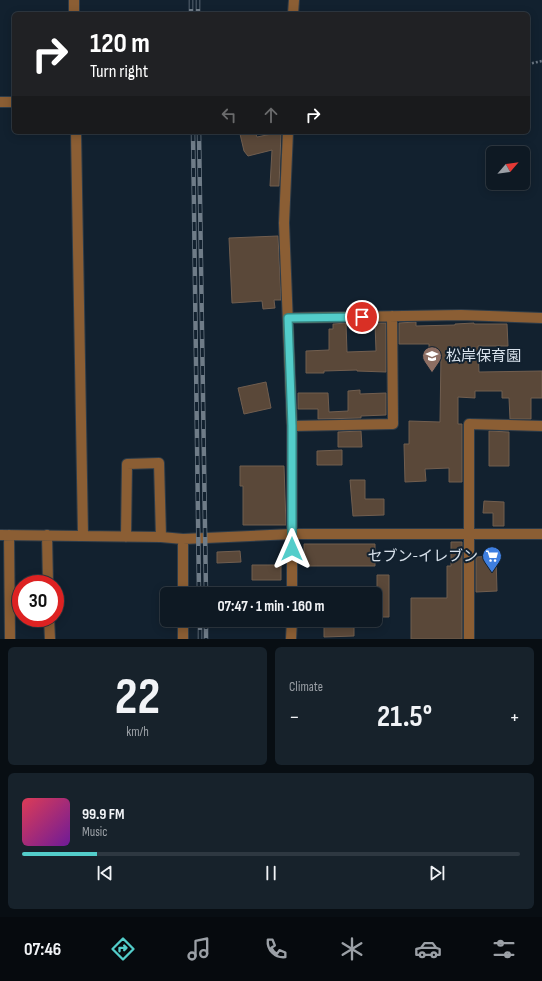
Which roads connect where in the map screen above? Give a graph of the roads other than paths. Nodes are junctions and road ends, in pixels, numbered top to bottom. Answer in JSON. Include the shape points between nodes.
{"nodes":[{"id":1,"x":74,"y":0,"type":"edge"},
{"id":2,"x":294,"y":0,"type":"edge"},
{"id":3,"x":74,"y":12,"type":"edge"},
{"id":4,"x":293,"y":12,"type":"edge"},
{"id":5,"x":0,"y":102,"type":"edge"},
{"id":6,"x":12,"y":102,"type":"edge"},
{"id":7,"x":76,"y":134,"type":"edge"},
{"id":8,"x":288,"y":134,"type":"edge"},
{"id":9,"x":392,"y":316,"type":"junction"},
{"id":10,"x":288,"y":318,"type":"junction"},
{"id":11,"x":542,"y":318,"type":"edge"},
{"id":12,"x":292,"y":426,"type":"junction"},
{"id":13,"x":542,"y":426,"type":"edge"},
{"id":14,"x":469,"y":533,"type":"junction"},
{"id":15,"x":292,"y":534,"type":"junction"},
{"id":16,"x":542,"y":534,"type":"edge"},
{"id":17,"x":5,"y":535,"type":"edge"},
{"id":18,"x":46,"y":535,"type":"junction"},
{"id":19,"x":83,"y":536,"type":"junction"},
{"id":20,"x":126,"y":536,"type":"junction"},
{"id":21,"x":161,"y":537,"type":"junction"},
{"id":22,"x":183,"y":539,"type":"junction"},
{"id":23,"x":48,"y":575,"type":"edge"},
{"id":24,"x":183,"y":587,"type":"edge"},
{"id":25,"x":292,"y":587,"type":"edge"},
{"id":26,"x":49,"y":627,"type":"edge"},
{"id":27,"x":183,"y":627,"type":"edge"},
{"id":28,"x":292,"y":627,"type":"edge"},
{"id":29,"x":10,"y":639,"type":"edge"},
{"id":30,"x":50,"y":639,"type":"edge"},
{"id":31,"x":183,"y":639,"type":"edge"},
{"id":32,"x":291,"y":639,"type":"edge"},
{"id":33,"x":469,"y":639,"type":"edge"}],
"edges":[{"from":1,"to":3,"type":"street"},
{"from":2,"to":4,"type":"street"},
{"from":5,"to":6,"type":"street"},
{"from":7,"to":19,"type":"street"},
{"from":8,"to":10,"type":"street","via":[[284,222]]},
{"from":9,"to":10,"type":"street"},
{"from":9,"to":11,"type":"street"},
{"from":9,"to":12,"type":"street","via":[[393,424]]},
{"from":10,"to":12,"type":"street"},
{"from":12,"to":15,"type":"street"},
{"from":13,"to":14,"type":"street","via":[[469,424]]},
{"from":14,"to":15,"type":"street"},
{"from":14,"to":16,"type":"street"},
{"from":14,"to":33,"type":"street"},
{"from":15,"to":22,"type":"street"},
{"from":15,"to":25,"type":"street"},
{"from":17,"to":18,"type":"street"},
{"from":17,"to":29,"type":"street"},
{"from":18,"to":19,"type":"street"},
{"from":18,"to":23,"type":"street"},
{"from":19,"to":20,"type":"street"},
{"from":20,"to":21,"type":"street"},
{"from":20,"to":21,"type":"street","via":[[126,464],[159,463]]},
{"from":21,"to":22,"type":"street"},
{"from":22,"to":24,"type":"street"},
{"from":26,"to":30,"type":"street"},
{"from":27,"to":31,"type":"street"},
{"from":28,"to":32,"type":"street"}]}
